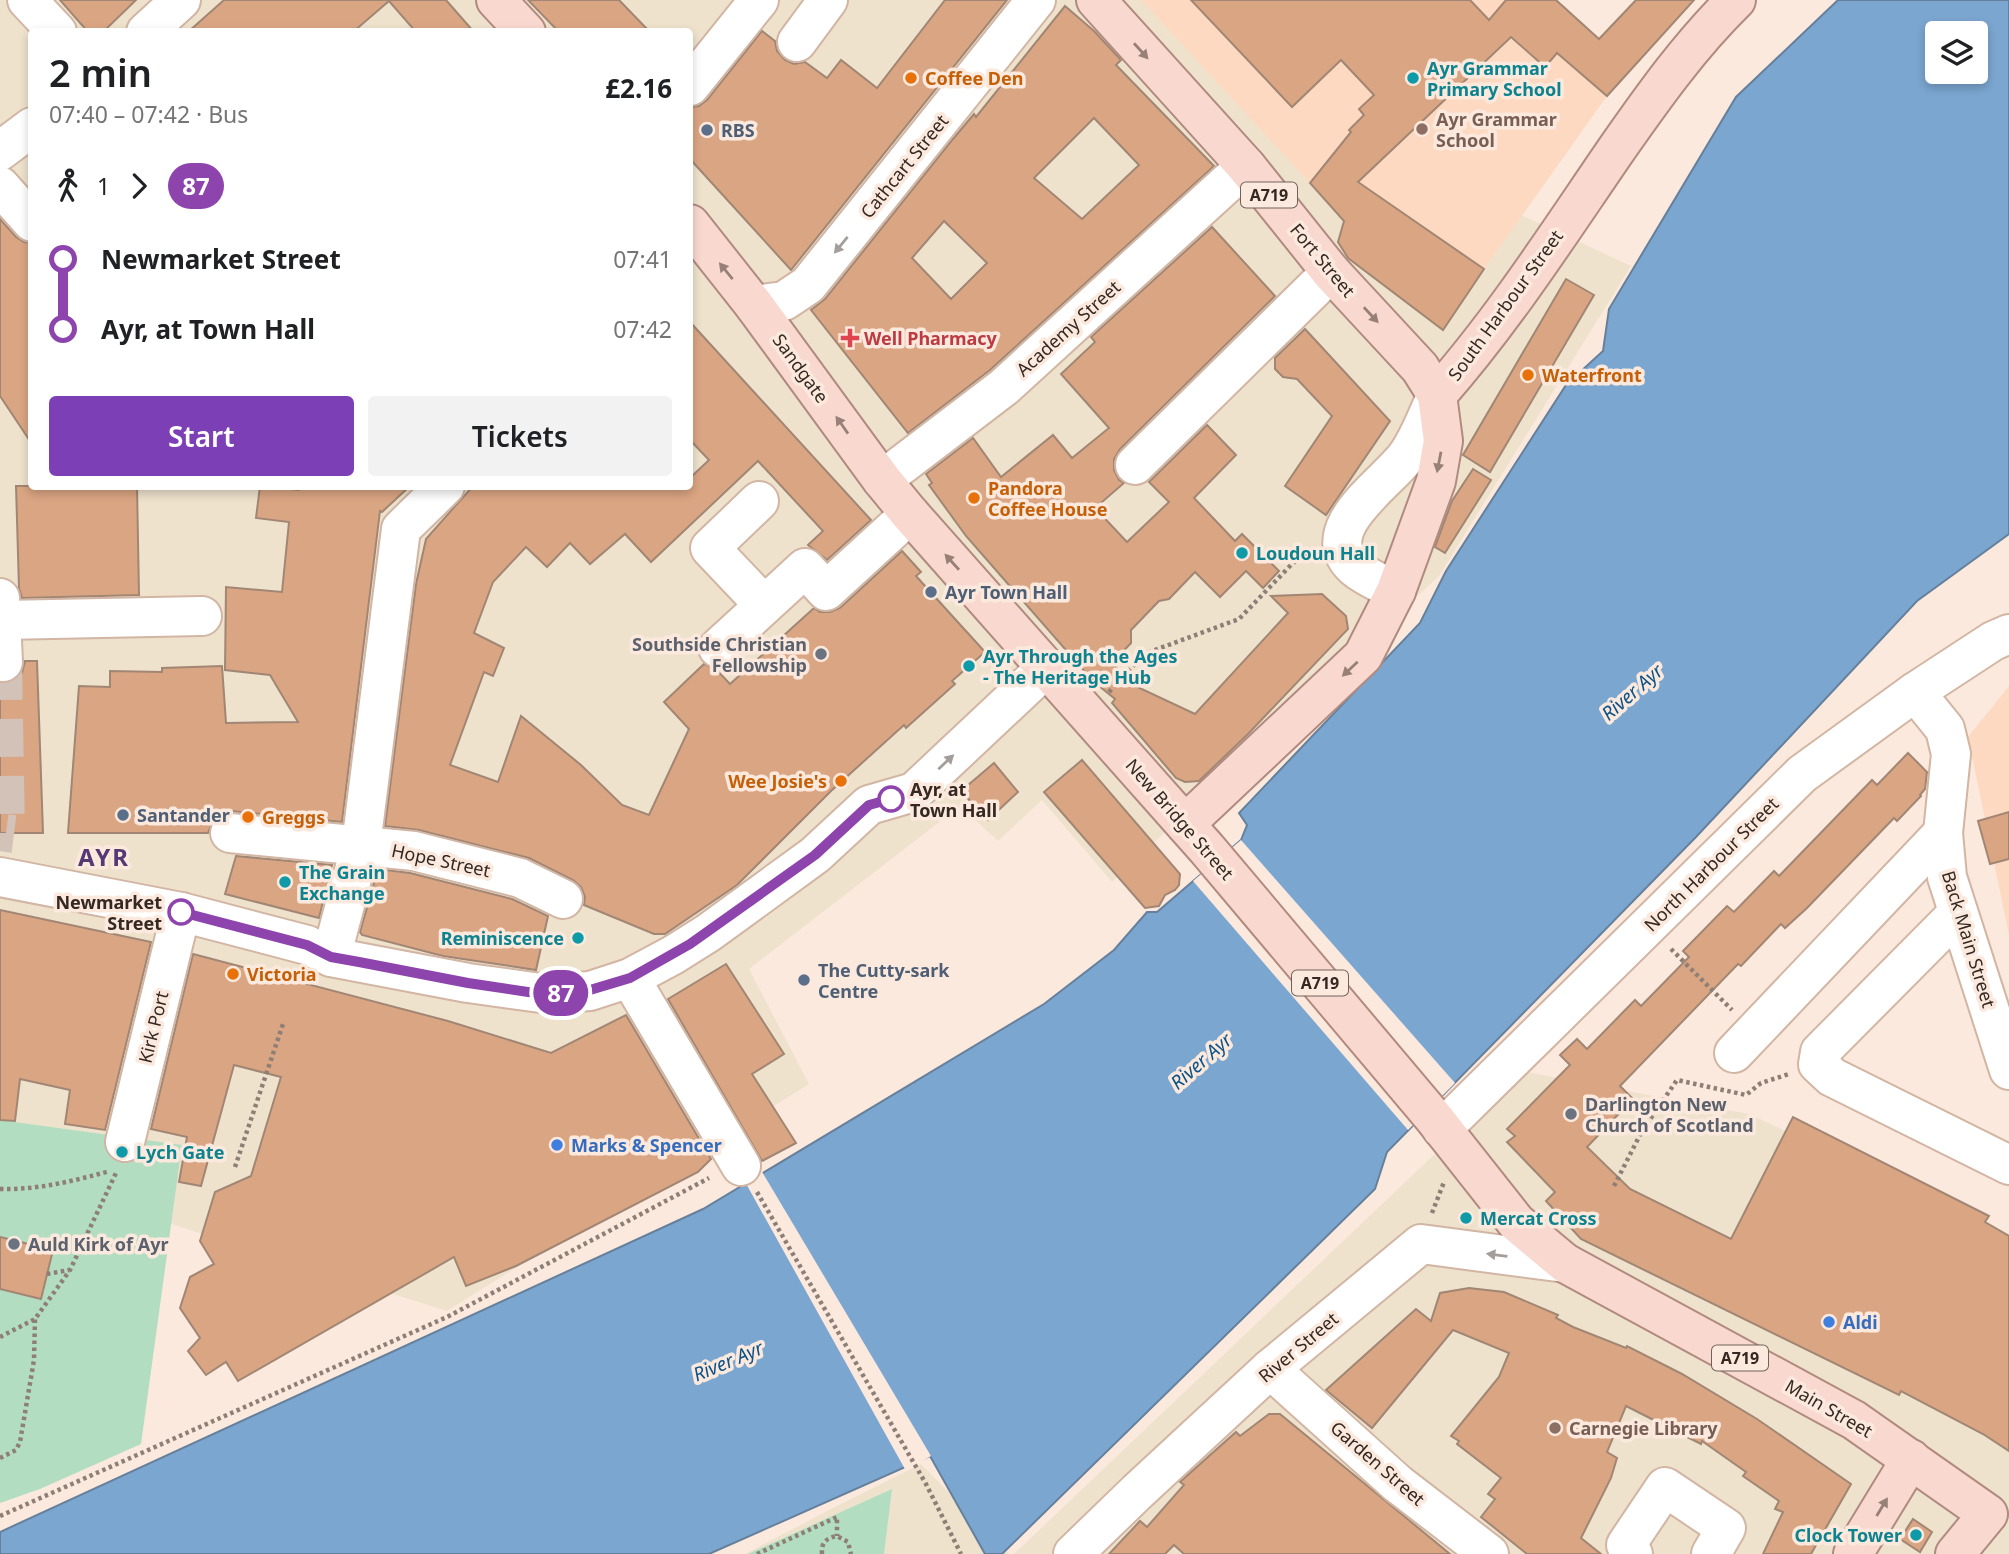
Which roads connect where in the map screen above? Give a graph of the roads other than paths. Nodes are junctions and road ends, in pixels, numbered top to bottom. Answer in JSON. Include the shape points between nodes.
{"nodes":[{"id":1,"x":27,"y":0,"type":"edge"},
{"id":2,"x":181,"y":0,"type":"edge"},
{"id":3,"x":496,"y":0,"type":"edge"},
{"id":4,"x":759,"y":0,"type":"edge"},
{"id":5,"x":828,"y":0,"type":"edge"},
{"id":6,"x":1036,"y":0,"type":"edge"},
{"id":7,"x":1096,"y":0,"type":"edge"},
{"id":8,"x":1736,"y":0,"type":"edge"},
{"id":9,"x":53,"y":28,"type":"edge"},
{"id":10,"x":150,"y":28,"type":"edge"},
{"id":11,"x":522,"y":28,"type":"edge"},
{"id":12,"x":797,"y":42,"type":"dead end"},
{"id":13,"x":693,"y":82,"type":"edge"},
{"id":14,"x":28,"y":130,"type":"edge"},
{"id":15,"x":0,"y":151,"type":"edge"},
{"id":16,"x":1246,"y":166,"type":"junction"},
{"id":17,"x":0,"y":186,"type":"edge"},
{"id":18,"x":28,"y":218,"type":"edge"},
{"id":19,"x":693,"y":235,"type":"edge"},
{"id":20,"x":1331,"y":272,"type":"junction"},
{"id":21,"x":754,"y":305,"type":"junction"},
{"id":22,"x":1437,"y":395,"type":"junction"},
{"id":23,"x":1135,"y":465,"type":"dead end"},
{"id":24,"x":882,"y":480,"type":"junction"},
{"id":25,"x":440,"y":490,"type":"edge"},
{"id":26,"x":759,"y":501,"type":"dead end"},
{"id":27,"x":910,"y":514,"type":"junction"},
{"id":28,"x":1396,"y":592,"type":"junction"},
{"id":29,"x":764,"y":605,"type":"junction"},
{"id":30,"x":1,"y":609,"type":"edge"},
{"id":31,"x":202,"y":616,"type":"dead end"},
{"id":32,"x":2004,"y":642,"type":"edge"},
{"id":33,"x":718,"y":648,"type":"dead end"},
{"id":34,"x":3,"y":662,"type":"dead end"},
{"id":35,"x":1046,"y":668,"type":"junction"},
{"id":36,"x":1915,"y":692,"type":"junction"},
{"id":37,"x":230,"y":833,"type":"dead end"},
{"id":38,"x":1943,"y":833,"type":"junction"},
{"id":39,"x":1196,"y":836,"type":"junction"},
{"id":40,"x":361,"y":845,"type":"junction"},
{"id":41,"x":0,"y":877,"type":"edge"},
{"id":42,"x":562,"y":899,"type":"dead end"},
{"id":43,"x":181,"y":912,"type":"junction"},
{"id":44,"x":1958,"y":913,"type":"junction"},
{"id":45,"x":331,"y":957,"type":"junction"},
{"id":46,"x":630,"y":978,"type":"junction"},
{"id":47,"x":1744,"y":1042,"type":"road end"},
{"id":48,"x":2009,"y":1070,"type":"edge"},
{"id":49,"x":1446,"y":1133,"type":"junction"},
{"id":50,"x":125,"y":1142,"type":"dead end"},
{"id":51,"x":2009,"y":1165,"type":"edge"},
{"id":52,"x":727,"y":1171,"type":"road end"},
{"id":53,"x":1565,"y":1263,"type":"junction"},
{"id":54,"x":1270,"y":1369,"type":"junction"},
{"id":55,"x":1911,"y":1459,"type":"junction"},
{"id":56,"x":1999,"y":1521,"type":"edge"},
{"id":57,"x":1073,"y":1554,"type":"edge"},
{"id":58,"x":1489,"y":1554,"type":"edge"},
{"id":59,"x":1633,"y":1554,"type":"edge"},
{"id":60,"x":1711,"y":1554,"type":"edge"},
{"id":61,"x":1853,"y":1554,"type":"edge"},
{"id":62,"x":1955,"y":1554,"type":"edge"}],
"edges":[{"from":1,"to":9,"type":"street"},
{"from":2,"to":10,"type":"street"},
{"from":3,"to":11,"type":"main road"},
{"from":4,"to":13,"type":"street"},
{"from":5,"to":12,"type":"street"},
{"from":6,"to":21,"type":"street","name":"Cathcart Street","one_way":true,"via":[[808,285],[784,301]]},
{"from":7,"to":16,"type":"main road","name":"Fort Street","number":"A719","one_way":true},
{"from":8,"to":22,"type":"main road","name":"South Harbour Street","via":[[1657,91],[1482,342]]},
{"from":14,"to":15,"type":"street"},
{"from":16,"to":20,"type":"main road","name":"Fort Street","number":"A719"},
{"from":16,"to":24,"type":"street","name":"Academy Street","via":[[1004,387]]},
{"from":17,"to":18,"type":"street"},
{"from":21,"to":19,"type":"main road","name":"Sandgate","number":"A719","one_way":true},
{"from":20,"to":22,"type":"main road","name":"Fort Street","number":"A719","one_way":true,"via":[[1420,368]]},
{"from":20,"to":23,"type":"street"},
{"from":24,"to":21,"type":"main road","name":"Sandgate","number":"A719","one_way":true},
{"from":22,"to":28,"type":"main road","name":"South Harbour Street","number":"A719","one_way":true,"via":[[1443,442],[1436,481]]},
{"from":22,"to":28,"type":"street","via":[[1406,456],[1347,520],[1342,537],[1345,555],[1355,568]]},
{"from":24,"to":27,"type":"main road","name":"Sandgate","number":"A719"},
{"from":25,"to":40,"type":"street","via":[[401,529]]},
{"from":26,"to":29,"type":"street","via":[[710,548]]},
{"from":27,"to":29,"type":"street","via":[[826,592],[805,568]]},
{"from":35,"to":27,"type":"main road","name":"New Bridge Street","number":"A719","one_way":true},
{"from":28,"to":39,"type":"main road","name":"South Harbour Street","number":"A719","one_way":true,"via":[[1363,656]]},
{"from":29,"to":33,"type":"street"},
{"from":30,"to":31,"type":"street"},
{"from":30,"to":34,"type":"street"},
{"from":32,"to":36,"type":"street","name":"North Harbour Street"},
{"from":35,"to":39,"type":"main road"},
{"from":35,"to":39,"type":"main road","name":"New Bridge Street","number":"A719"},
{"from":46,"to":35,"type":"street","one_way":true,"via":[[708,933],[815,855],[869,805],[914,792]]},
{"from":36,"to":38,"type":"street","name":"Back Main Street","via":[[1945,729],[1951,754]]},
{"from":36,"to":49,"type":"street","name":"North Harbour Street","via":[[1802,774]]},
{"from":37,"to":40,"type":"street","name":"Hope Street"},
{"from":38,"to":44,"type":"street","name":"Back Main Street","via":[[1947,877]]},
{"from":38,"to":47,"type":"street"},
{"from":39,"to":49,"type":"main road","name":"New Bridge Street","number":"A719"},
{"from":40,"to":42,"type":"street","name":"Hope Street","via":[[414,851],[520,878]]},
{"from":40,"to":45,"type":"street"},
{"from":41,"to":43,"type":"street"},
{"from":43,"to":45,"type":"street","via":[[307,945]]},
{"from":43,"to":50,"type":"street","name":"Kirk Port"},
{"from":44,"to":48,"type":"street","name":"Back Main Street"},
{"from":44,"to":51,"type":"street","via":[[1820,1052],[1818,1064],[1832,1077]]},
{"from":45,"to":46,"type":"street","via":[[548,995],[590,990]]},
{"from":46,"to":52,"type":"street"},
{"from":49,"to":53,"type":"main road","number":"A719","via":[[1516,1222]]},
{"from":53,"to":54,"type":"street","name":"River Street","one_way":true,"via":[[1421,1244]]},
{"from":53,"to":55,"type":"main road","name":"Main Street","number":"A719","via":[[1854,1420]]},
{"from":54,"to":57,"type":"street","name":"River Street"},
{"from":54,"to":58,"type":"street","name":"Garden Street","via":[[1398,1484]]},
{"from":55,"to":56,"type":"main road","name":"Main Street","number":"A719"},
{"from":61,"to":55,"type":"main road","one_way":true},
{"from":56,"to":62,"type":"main road","number":"A719"},
{"from":59,"to":60,"type":"street","via":[[1626,1545],[1665,1487],[1726,1528]]}]}
